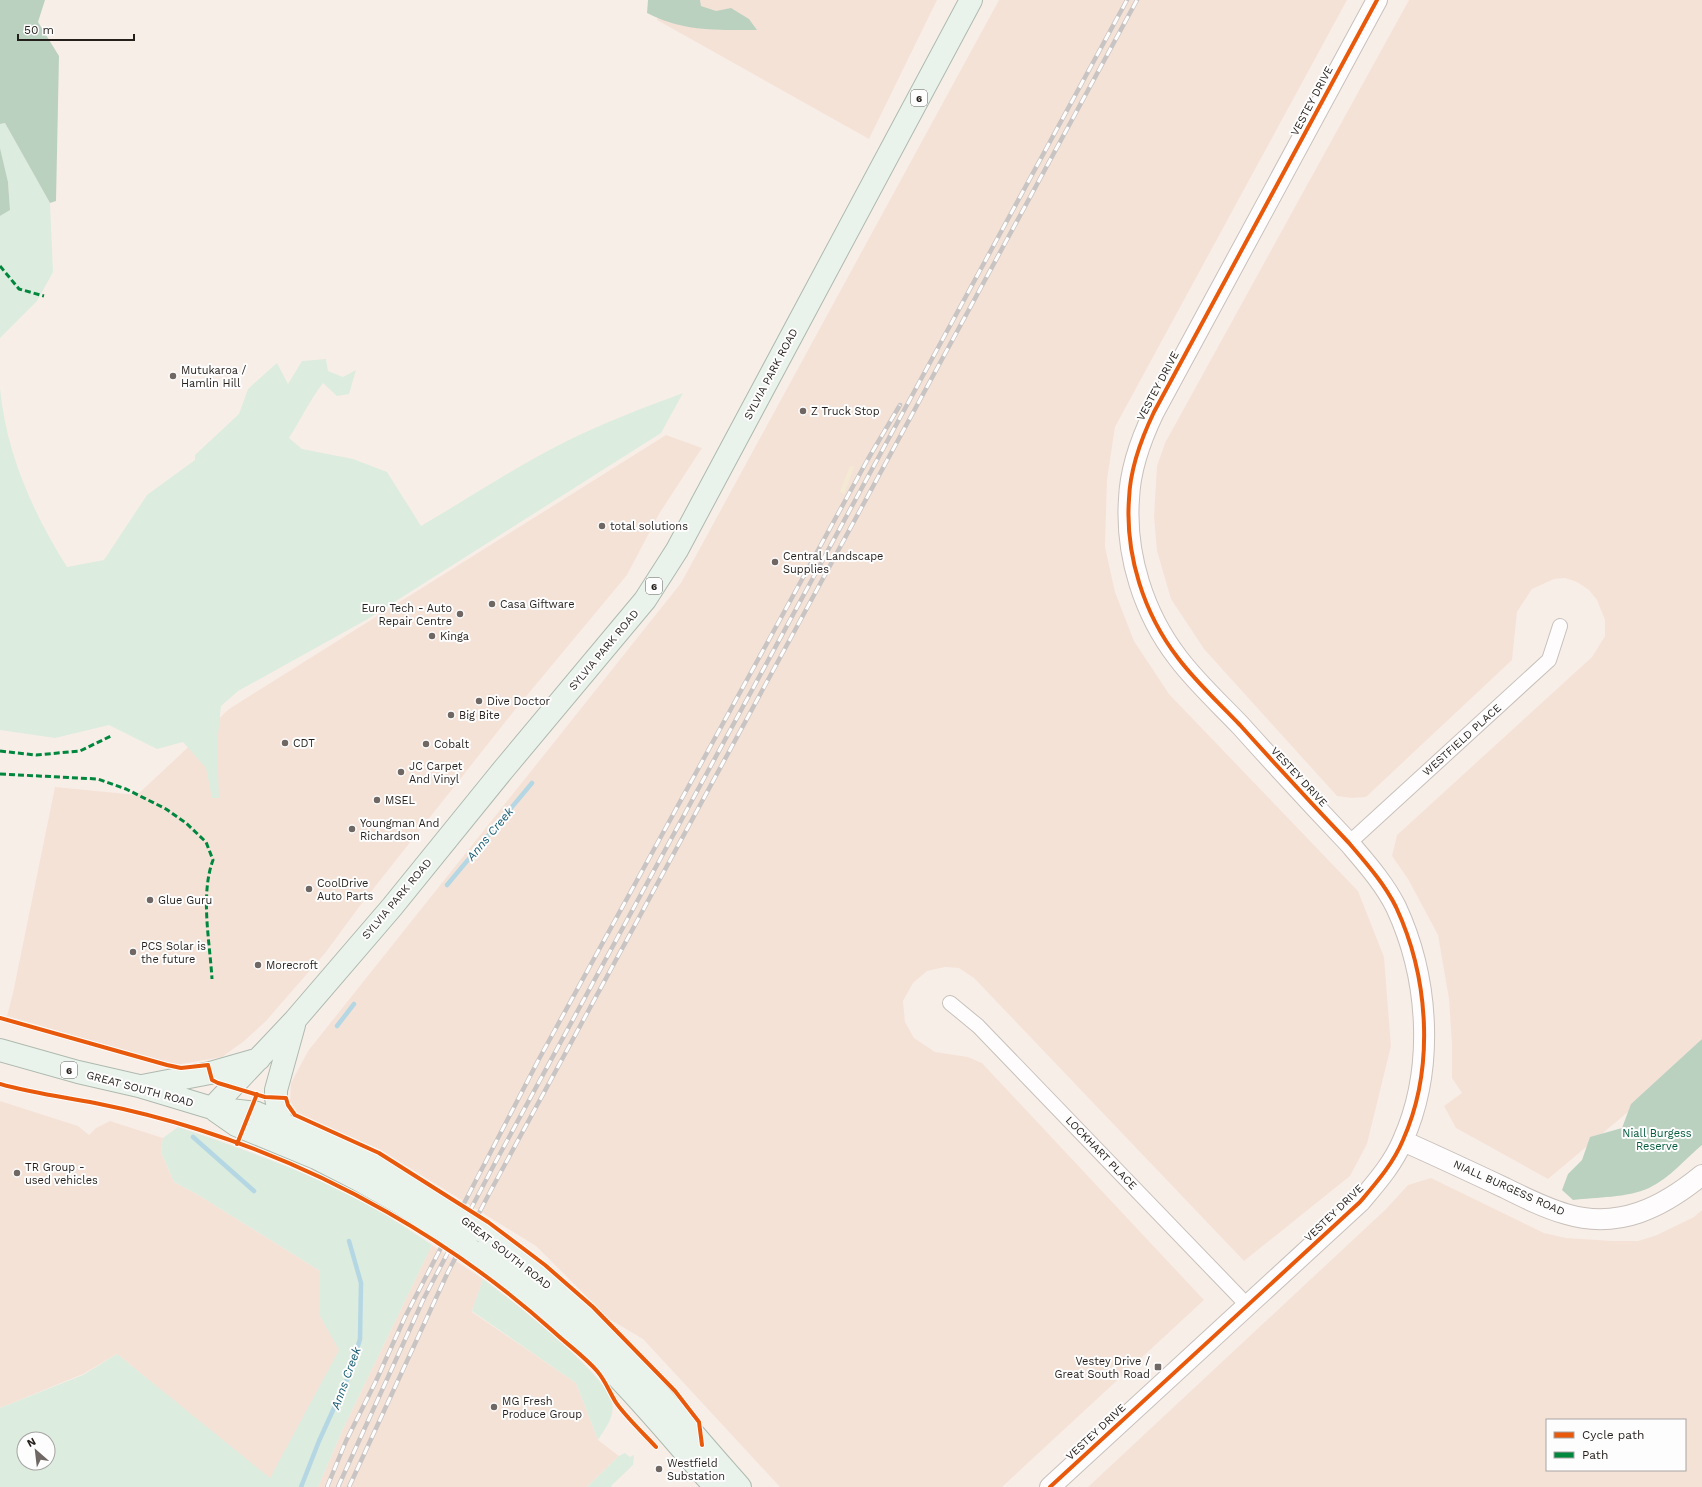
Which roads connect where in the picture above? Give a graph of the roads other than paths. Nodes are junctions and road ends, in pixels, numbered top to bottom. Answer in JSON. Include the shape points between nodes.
{"nodes":[{"id":1,"x":971,"y":0,"type":"edge"},
{"id":2,"x":1377,"y":0,"type":"edge"},
{"id":3,"x":1560,"y":626,"type":"dead end"},
{"id":4,"x":1349,"y":843,"type":"junction"},
{"id":5,"x":950,"y":1003,"type":"dead end"},
{"id":6,"x":295,"y":1020,"type":"junction"},
{"id":7,"x":0,"y":1050,"type":"edge"},
{"id":8,"x":260,"y":1059,"type":"junction"},
{"id":9,"x":139,"y":1086,"type":"junction"},
{"id":10,"x":212,"y":1108,"type":"junction"},
{"id":11,"x":281,"y":1122,"type":"junction"},
{"id":12,"x":1403,"y":1141,"type":"junction"},
{"id":13,"x":1702,"y":1174,"type":"edge"},
{"id":14,"x":1248,"y":1306,"type":"junction"},
{"id":15,"x":715,"y":1487,"type":"edge"},
{"id":16,"x":740,"y":1487,"type":"edge"},
{"id":17,"x":1050,"y":1487,"type":"edge"}],
"edges":[{"from":1,"to":6,"type":"main road","name":"SYLVIA PARK ROAD","number":"6","via":[[677,550],[645,600],[392,907]]},
{"from":2,"to":4,"type":"street","name":"VESTEY DRIVE","via":[[1154,412],[1142,437],[1132,474],[1129,499],[1129,530],[1138,579],[1150,613],[1178,658]]},
{"from":3,"to":4,"type":"street","name":"WESTFIELD PLACE","via":[[1550,660]]},
{"from":4,"to":12,"type":"street","name":"VESTEY DRIVE","via":[[1374,873],[1395,906],[1412,950],[1421,988],[1424,1043],[1418,1098]]},
{"from":5,"to":14,"type":"street","name":"LOCKHART PLACE","via":[[978,1026]]},
{"from":6,"to":8,"type":"main road","name":"SYLVIA PARK ROAD","number":"6"},
{"from":6,"to":11,"type":"main road","via":[[276,1090]]},
{"from":7,"to":9,"type":"main road","name":"GREAT SOUTH ROAD","number":"6"},
{"from":8,"to":9,"type":"main road","via":[[210,1073]]},
{"from":8,"to":10,"type":"main road","name":"SYLVIA PARK ROAD","number":"6"},
{"from":9,"to":10,"type":"main road","name":"GREAT SOUTH ROAD","number":"6"},
{"from":10,"to":11,"type":"main road","name":"GREAT SOUTH ROAD","via":[[257,1113]]},
{"from":10,"to":15,"type":"main road","name":"GREAT SOUTH ROAD","bridge":true,"via":[[236,1125],[316,1158],[357,1179],[398,1202],[472,1251],[539,1304],[601,1360]]},
{"from":11,"to":16,"type":"main road","name":"GREAT SOUTH ROAD","bridge":true,"via":[[388,1172],[482,1231],[537,1274],[604,1336],[668,1403]]},
{"from":12,"to":13,"type":"street","name":"NIALL BURGESS ROAD","via":[[1542,1206],[1585,1218],[1615,1218],[1643,1212],[1668,1200]]},
{"from":12,"to":14,"type":"street","name":"VESTEY DRIVE","via":[[1385,1173],[1360,1202]]},
{"from":14,"to":17,"type":"street","name":"VESTEY DRIVE"}]}
